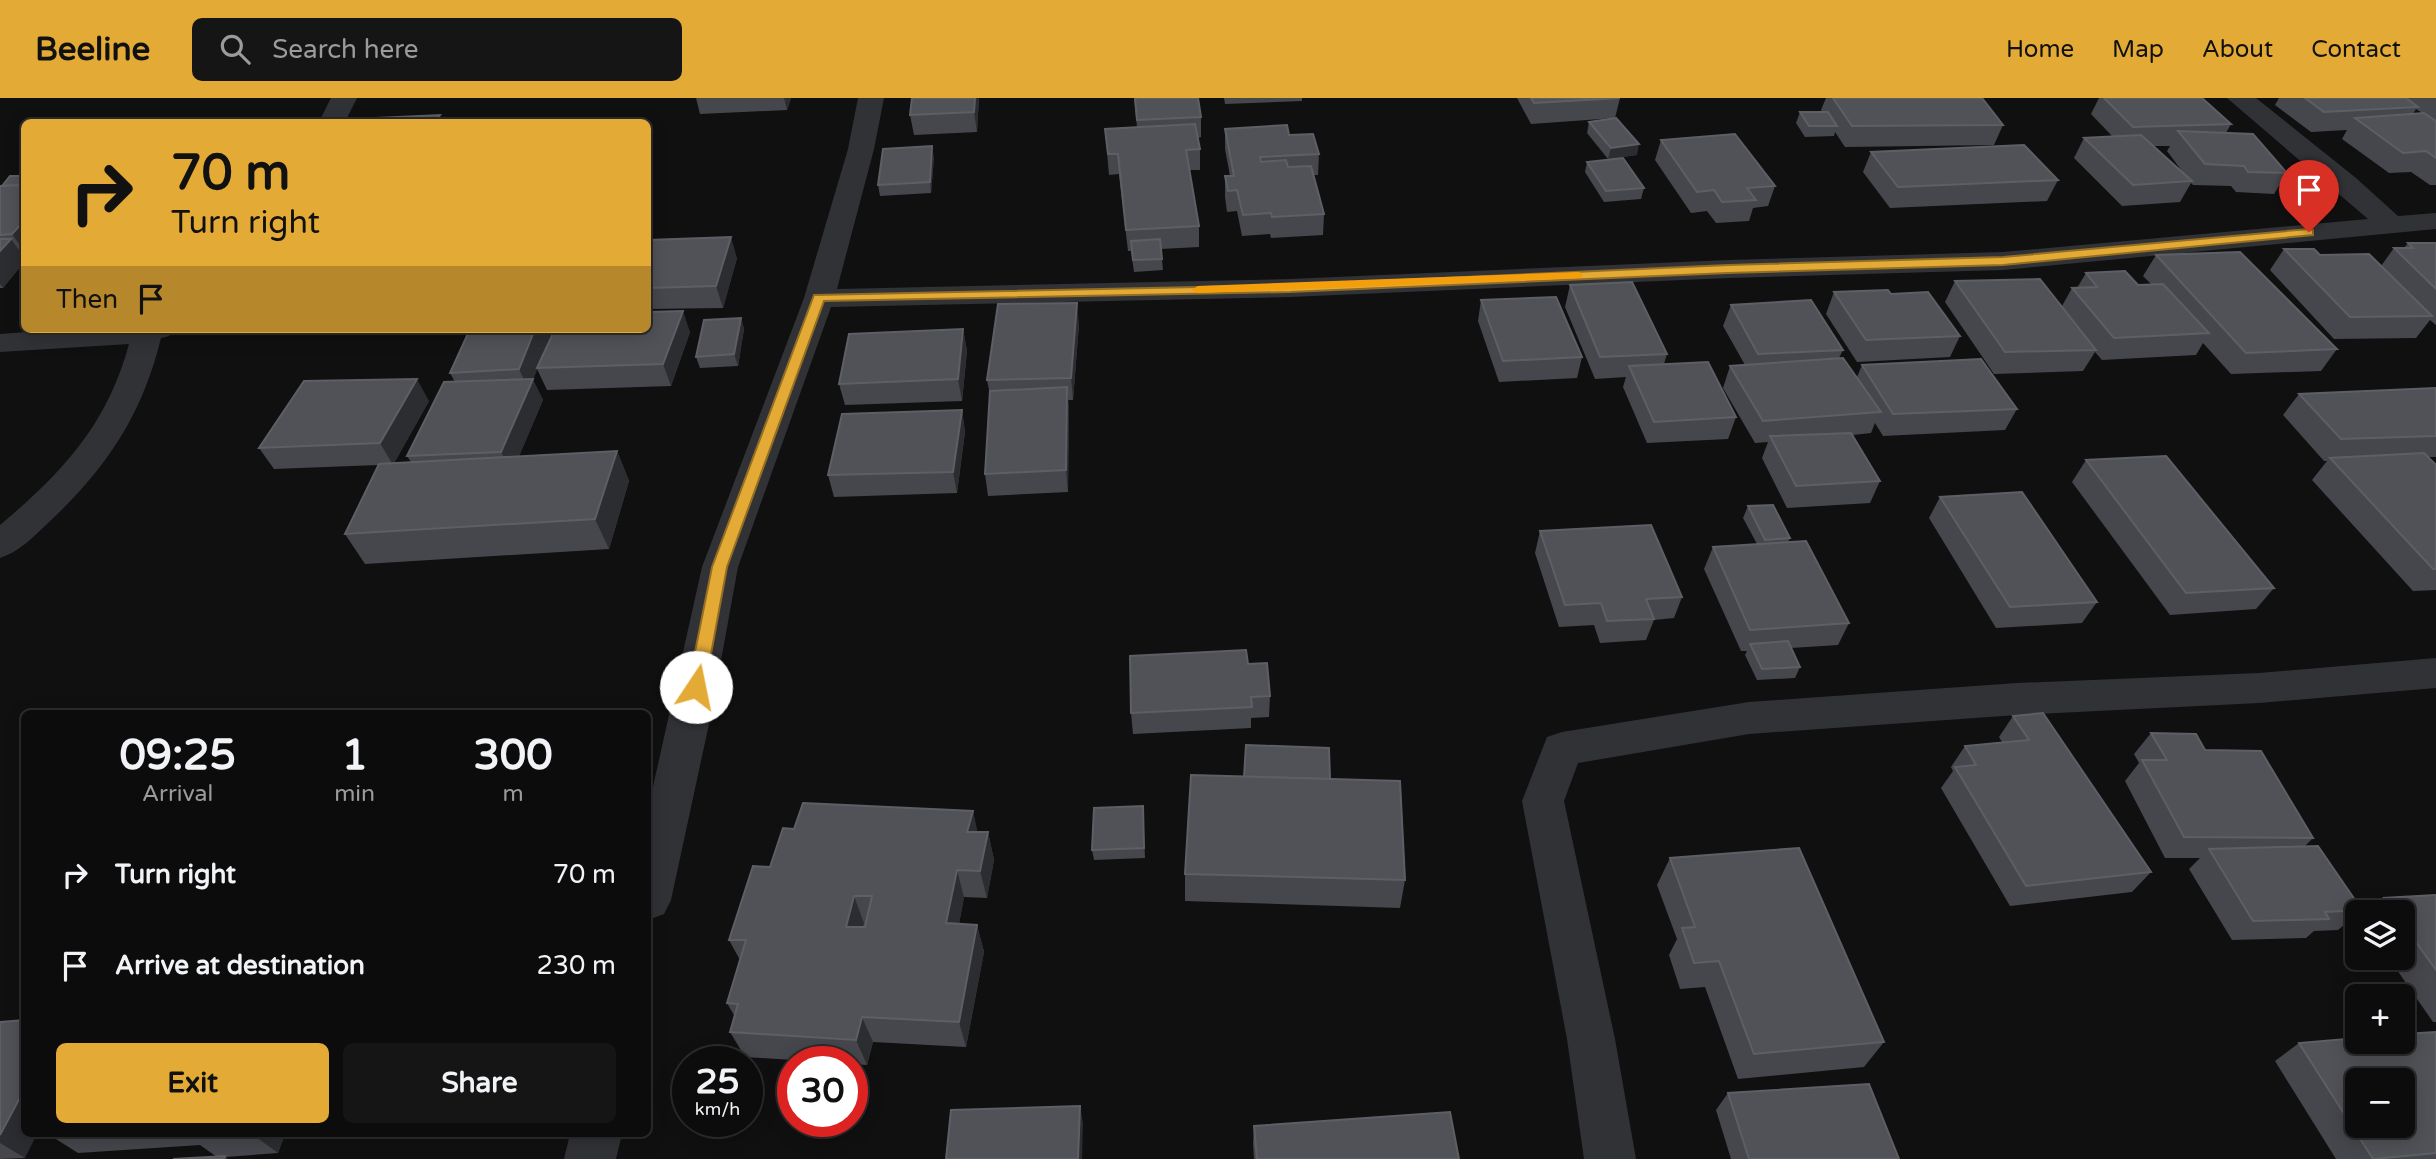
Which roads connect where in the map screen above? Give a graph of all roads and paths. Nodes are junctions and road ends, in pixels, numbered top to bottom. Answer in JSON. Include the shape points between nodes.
{"nodes":[{"id":1,"x":344,"y":98,"type":"edge"},
{"id":2,"x":871,"y":98,"type":"edge"},
{"id":3,"x":2240,"y":98,"type":"edge"},
{"id":4,"x":334,"y":119,"type":"edge"},
{"id":5,"x":2436,"y":221,"type":"edge"},
{"id":6,"x":2391,"y":225,"type":"junction"},
{"id":7,"x":819,"y":298,"type":"junction"},
{"id":8,"x":125,"y":333,"type":"edge"},
{"id":9,"x":152,"y":333,"type":"edge"},
{"id":10,"x":0,"y":342,"type":"edge"},
{"id":11,"x":0,"y":545,"type":"edge"},
{"id":12,"x":2436,"y":673,"type":"edge"},
{"id":13,"x":651,"y":887,"type":"edge"},
{"id":14,"x":595,"y":1137,"type":"edge"},
{"id":15,"x":590,"y":1159,"type":"edge"},
{"id":16,"x":1610,"y":1159,"type":"edge"}],
"edges":[{"from":1,"to":4,"type":"street"},
{"from":2,"to":7,"type":"street"},
{"from":3,"to":6,"type":"street"},
{"from":5,"to":6,"type":"street"},
{"from":6,"to":7,"type":"street","via":[[2003,261],[1290,288]]},
{"from":7,"to":13,"type":"street","via":[[720,567]]},
{"from":8,"to":10,"type":"street"},
{"from":9,"to":11,"type":"street","via":[[105,441],[49,504]]},
{"from":12,"to":16,"type":"street","via":[[1749,718],[1562,748],[1543,801]]},
{"from":14,"to":15,"type":"street"}]}
